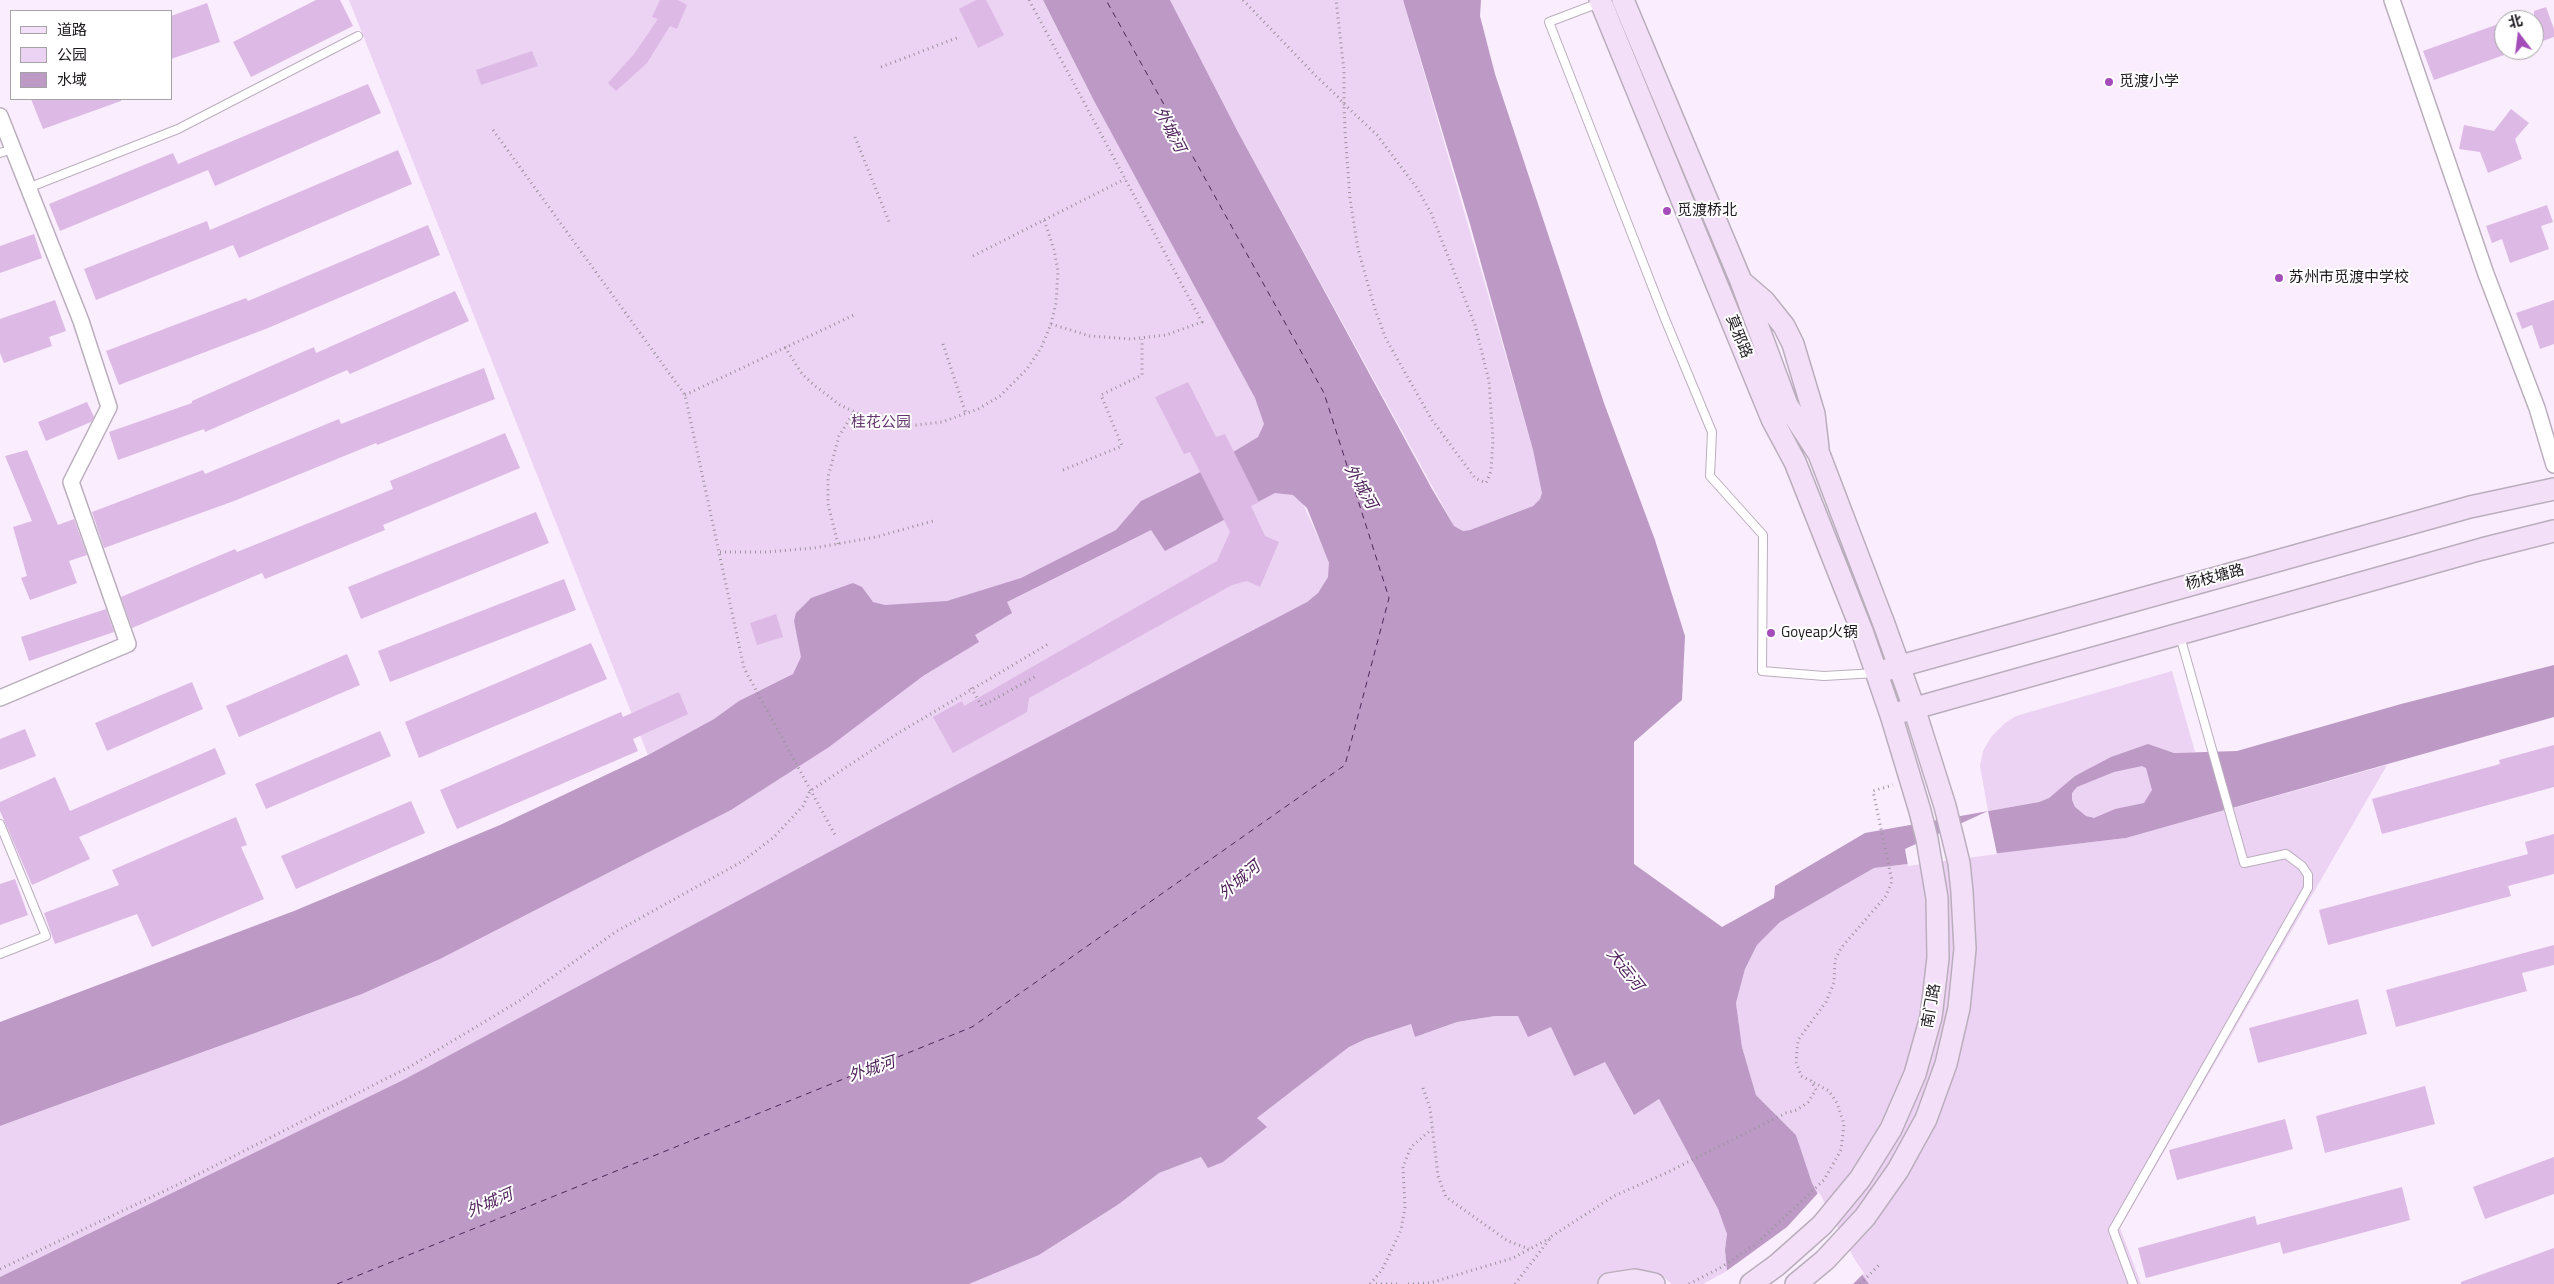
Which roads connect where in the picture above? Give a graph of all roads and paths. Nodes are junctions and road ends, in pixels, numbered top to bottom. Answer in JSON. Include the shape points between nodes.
{"nodes":[{"id":1,"x":1029,"y":0,"type":"edge"},
{"id":2,"x":1243,"y":0,"type":"edge"},
{"id":3,"x":1336,"y":0,"type":"edge"},
{"id":4,"x":1623,"y":0,"type":"edge"},
{"id":5,"x":2392,"y":0,"type":"edge"},
{"id":6,"x":1600,"y":1,"type":"edge"},
{"id":7,"x":358,"y":36,"type":"dead end"},
{"id":8,"x":959,"y":37,"type":"dead end"},
{"id":9,"x":881,"y":67,"type":"dead end"},
{"id":10,"x":1344,"y":104,"type":"junction"},
{"id":11,"x":0,"y":116,"type":"edge"},
{"id":12,"x":493,"y":130,"type":"dead end"},
{"id":13,"x":855,"y":137,"type":"dead end"},
{"id":14,"x":6,"y":151,"type":"edge"},
{"id":15,"x":1125,"y":179,"type":"junction"},
{"id":16,"x":28,"y":188,"type":"junction"},
{"id":17,"x":1044,"y":219,"type":"junction"},
{"id":18,"x":890,"y":224,"type":"dead end"},
{"id":19,"x":973,"y":256,"type":"dead end"},
{"id":20,"x":854,"y":314,"type":"dead end"},
{"id":21,"x":1051,"y":324,"type":"junction"},
{"id":22,"x":1142,"y":339,"type":"junction"},
{"id":23,"x":943,"y":344,"type":"dead end"},
{"id":24,"x":785,"y":347,"type":"junction"},
{"id":25,"x":685,"y":395,"type":"junction"},
{"id":26,"x":854,"y":412,"type":"junction"},
{"id":27,"x":966,"y":414,"type":"junction"},
{"id":28,"x":2554,"y":465,"type":"edge"},
{"id":29,"x":1063,"y":470,"type":"dead end"},
{"id":30,"x":2554,"y":489,"type":"edge"},
{"id":31,"x":933,"y":521,"type":"dead end"},
{"id":32,"x":2554,"y":531,"type":"edge"},
{"id":33,"x":838,"y":545,"type":"junction"},
{"id":34,"x":720,"y":552,"type":"junction"},
{"id":35,"x":2179,"y":634,"type":"junction"},
{"id":36,"x":1050,"y":642,"type":"dead end"},
{"id":37,"x":1900,"y":665,"type":"junction"},
{"id":38,"x":1876,"y":673,"type":"junction"},
{"id":39,"x":1038,"y":676,"type":"dead end"},
{"id":40,"x":971,"y":688,"type":"junction"},
{"id":41,"x":0,"y":698,"type":"edge"},
{"id":42,"x":1914,"y":708,"type":"junction"},
{"id":43,"x":1891,"y":715,"type":"junction"},
{"id":44,"x":1911,"y":780,"type":"junction"},
{"id":45,"x":810,"y":791,"type":"junction"},
{"id":46,"x":0,"y":824,"type":"edge"},
{"id":47,"x":834,"y":835,"type":"dead end"},
{"id":48,"x":0,"y":954,"type":"edge"},
{"id":49,"x":1811,"y":1080,"type":"junction"},
{"id":50,"x":1423,"y":1088,"type":"dead end"},
{"id":51,"x":1432,"y":1129,"type":"junction"},
{"id":52,"x":1552,"y":1236,"type":"junction"},
{"id":53,"x":1529,"y":1249,"type":"junction"},
{"id":54,"x":1880,"y":1264,"type":"dead end"},
{"id":55,"x":0,"y":1269,"type":"edge"},
{"id":56,"x":1370,"y":1284,"type":"edge"},
{"id":57,"x":1376,"y":1284,"type":"edge"},
{"id":58,"x":1400,"y":1284,"type":"edge"},
{"id":59,"x":1408,"y":1284,"type":"edge"},
{"id":60,"x":1514,"y":1284,"type":"edge"},
{"id":61,"x":1609,"y":1284,"type":"edge"},
{"id":62,"x":1654,"y":1284,"type":"edge"},
{"id":63,"x":1689,"y":1284,"type":"edge"},
{"id":64,"x":1751,"y":1284,"type":"edge"},
{"id":65,"x":1796,"y":1284,"type":"edge"},
{"id":66,"x":1860,"y":1284,"type":"edge"},
{"id":67,"x":2133,"y":1284,"type":"edge"}],
"edges":[{"from":1,"to":15,"type":"path"},
{"from":2,"to":10,"type":"path"},
{"from":3,"to":10,"type":"path","via":[[1344,71]]},
{"from":4,"to":37,"type":"main road","via":[[1741,281],[1764,301],[1784,326],[1793,344],[1814,414],[1819,454]]},
{"from":5,"to":28,"type":"street","via":[[2486,274],[2537,408]]},
{"from":6,"to":38,"type":"main road","name":"莫邪路","via":[[1772,419],[1795,462]]},
{"from":6,"to":38,"type":"lane","via":[[1549,22],[1712,432],[1710,476],[1763,535],[1762,671],[1824,676]]},
{"from":7,"to":16,"type":"lane","via":[[178,129]]},
{"from":8,"to":9,"type":"path"},
{"from":10,"to":10,"type":"path","via":[[1377,135],[1417,188],[1432,214],[1475,325],[1489,382],[1494,441],[1491,471],[1486,483],[1475,478],[1432,420],[1386,339],[1372,300],[1354,228]]},
{"from":11,"to":14,"type":"street"},
{"from":12,"to":25,"type":"path"},
{"from":13,"to":18,"type":"path"},
{"from":14,"to":16,"type":"street"},
{"from":15,"to":17,"type":"path"},
{"from":15,"to":22,"type":"path","via":[[1202,322],[1166,335]]},
{"from":16,"to":41,"type":"street","via":[[81,321],[109,407],[71,482],[128,644]]},
{"from":17,"to":19,"type":"path"},
{"from":17,"to":21,"type":"path","via":[[1058,271]]},
{"from":20,"to":24,"type":"path"},
{"from":21,"to":22,"type":"path","via":[[1090,336]]},
{"from":21,"to":27,"type":"path","via":[[1041,348],[1019,379],[995,400]]},
{"from":22,"to":29,"type":"path","via":[[1142,376],[1101,395],[1122,446]]},
{"from":23,"to":27,"type":"path"},
{"from":24,"to":25,"type":"path"},
{"from":24,"to":26,"type":"path","via":[[802,374],[826,396]]},
{"from":25,"to":34,"type":"path"},
{"from":26,"to":27,"type":"path","via":[[878,421],[904,425],[942,422]]},
{"from":26,"to":33,"type":"path","via":[[839,436],[828,476],[828,504]]},
{"from":30,"to":37,"type":"main road","name":"杨枝塘路","via":[[2470,507]]},
{"from":31,"to":33,"type":"path"},
{"from":32,"to":35,"type":"main road"},
{"from":33,"to":34,"type":"path","via":[[791,551]]},
{"from":34,"to":45,"type":"path","via":[[744,668]]},
{"from":35,"to":42,"type":"main road"},
{"from":35,"to":67,"type":"lane","via":[[2244,863],[2286,854],[2308,875],[2308,888],[2113,1230]]},
{"from":36,"to":40,"type":"path"},
{"from":37,"to":38,"type":"main road","name":"杨枝塘路"},
{"from":37,"to":42,"type":"main road","name":"南门路"},
{"from":38,"to":43,"type":"main road","name":"南门路"},
{"from":39,"to":40,"type":"path","via":[[982,706]]},
{"from":40,"to":45,"type":"path"},
{"from":42,"to":43,"type":"main road"},
{"from":42,"to":65,"type":"main road","name":"南门路","via":[[1945,806],[1960,872],[1965,950],[1959,1008],[1937,1092],[1913,1145],[1882,1194],[1846,1239]]},
{"from":43,"to":44,"type":"main road","name":"南门路"},
{"from":44,"to":49,"type":"path","via":[[1873,790],[1892,881],[1886,896],[1840,948],[1835,960],[1834,983],[1826,1002],[1798,1040],[1796,1062],[1801,1076]]},
{"from":44,"to":64,"type":"main road","name":"南门路","via":[[1933,868],[1939,928],[1936,987],[1915,1074],[1892,1129],[1848,1195],[1800,1246]]},
{"from":45,"to":47,"type":"path"},
{"from":45,"to":55,"type":"path","via":[[803,806],[774,837],[743,861],[617,931],[519,1001],[411,1066],[179,1184]]},
{"from":46,"to":48,"type":"lane","via":[[46,936]]},
{"from":49,"to":52,"type":"path","via":[[1816,1090],[1797,1110],[1614,1196]]},
{"from":49,"to":63,"type":"path","via":[[1830,1090],[1844,1124],[1841,1150],[1824,1180],[1771,1232],[1720,1268]]},
{"from":50,"to":51,"type":"path","via":[[1430,1108]]},
{"from":51,"to":53,"type":"path","via":[[1438,1176],[1446,1196],[1508,1241]]},
{"from":51,"to":56,"type":"path","via":[[1412,1147],[1404,1167],[1405,1207],[1401,1230],[1382,1270]]},
{"from":52,"to":53,"type":"path"},
{"from":52,"to":60,"type":"path"},
{"from":53,"to":59,"type":"path","via":[[1513,1258],[1430,1283]]},
{"from":54,"to":66,"type":"path"},
{"from":57,"to":58,"type":"path"},
{"from":61,"to":62,"type":"main road","via":[[1635,1280]]}]}
